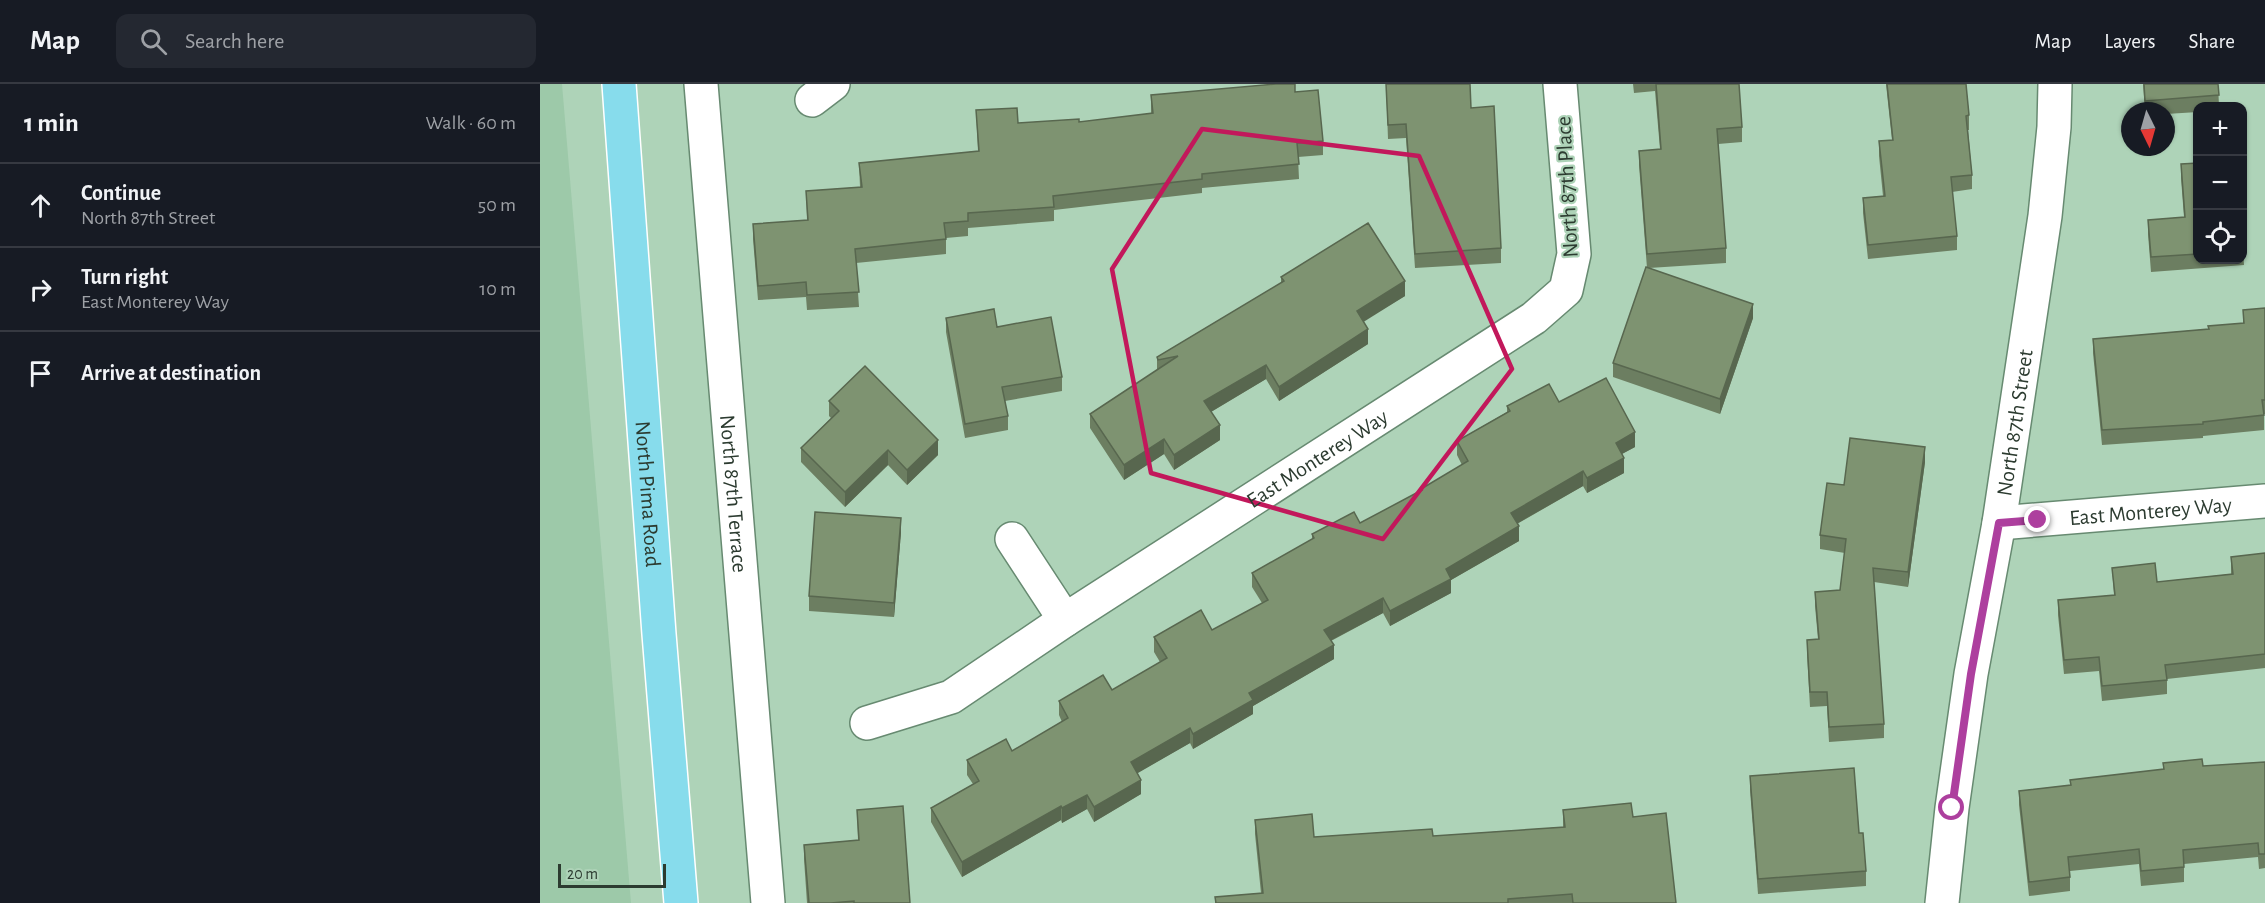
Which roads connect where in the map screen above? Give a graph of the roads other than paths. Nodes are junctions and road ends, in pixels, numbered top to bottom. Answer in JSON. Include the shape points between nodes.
{"nodes":[{"id":1,"x":619,"y":84,"type":"edge"},
{"id":2,"x":701,"y":84,"type":"edge"},
{"id":3,"x":1560,"y":84,"type":"edge"},
{"id":4,"x":2055,"y":84,"type":"edge"},
{"id":5,"x":1566,"y":290,"type":"joint"},
{"id":6,"x":2265,"y":501,"type":"edge"},
{"id":7,"x":1999,"y":523,"type":"junction"},
{"id":8,"x":1012,"y":539,"type":"dead end"},
{"id":9,"x":1065,"y":620,"type":"junction"},
{"id":10,"x":867,"y":723,"type":"dead end"},
{"id":11,"x":681,"y":903,"type":"edge"},
{"id":12,"x":768,"y":903,"type":"edge"},
{"id":13,"x":1942,"y":903,"type":"edge"}],
"edges":[{"from":1,"to":11,"type":"main road","name":"North Pima Road"},
{"from":2,"to":12,"type":"street","name":"North 87th Terrace"},
{"from":3,"to":5,"type":"street","name":"North 87th Place","via":[[1574,254]]},
{"from":4,"to":7,"type":"street","name":"North 87th Street","via":[[2045,216]]},
{"from":5,"to":9,"type":"street","name":"East Monterey Way","via":[[1534,318]]},
{"from":6,"to":7,"type":"street","name":"East Monterey Way"},
{"from":7,"to":13,"type":"street","name":"North 87th Street","via":[[1970,684]]},
{"from":8,"to":9,"type":"street"},
{"from":9,"to":10,"type":"street","name":"East Monterey Way","via":[[951,697]]}]}
